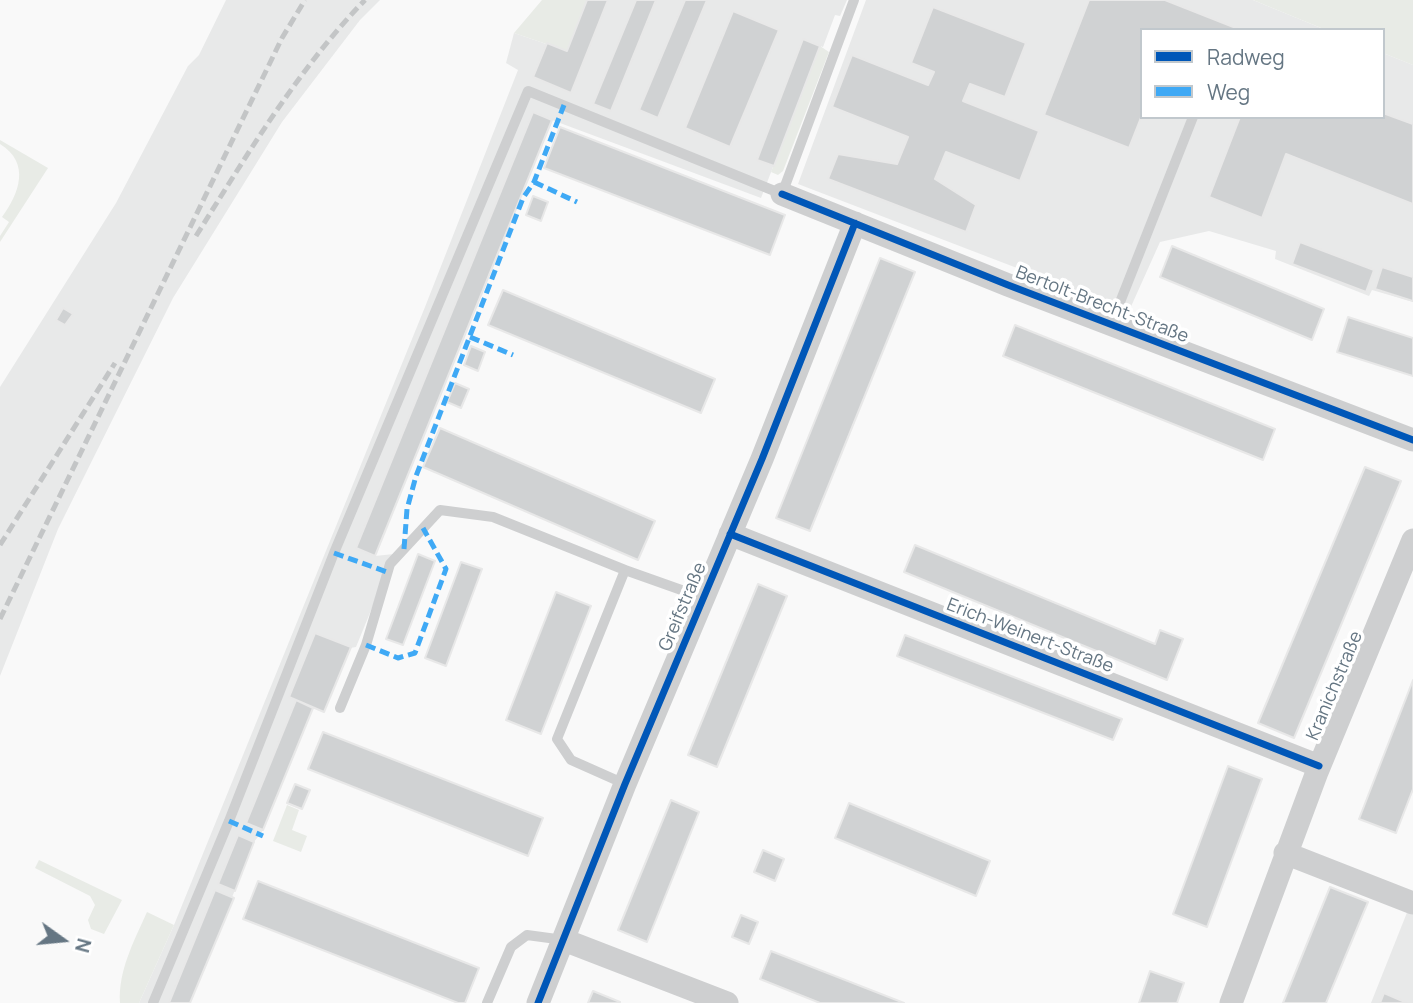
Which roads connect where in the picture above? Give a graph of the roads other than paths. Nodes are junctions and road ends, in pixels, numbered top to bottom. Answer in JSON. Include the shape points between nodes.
{"nodes":[{"id":1,"x":854,"y":0,"type":"edge"},
{"id":2,"x":1193,"y":119,"type":"edge"},
{"id":3,"x":782,"y":194,"type":"junction"},
{"id":4,"x":855,"y":223,"type":"junction"},
{"id":5,"x":1111,"y":325,"type":"junction"},
{"id":6,"x":1413,"y":440,"type":"edge"},
{"id":7,"x":730,"y":534,"type":"junction"},
{"id":8,"x":1413,"y":540,"type":"edge"},
{"id":9,"x":625,"y":570,"type":"junction"},
{"id":10,"x":704,"y":598,"type":"junction"},
{"id":11,"x":340,"y":708,"type":"dead end"},
{"id":12,"x":1319,"y":766,"type":"junction"},
{"id":13,"x":625,"y":784,"type":"junction"},
{"id":14,"x":1285,"y":853,"type":"junction"},
{"id":15,"x":1413,"y":903,"type":"edge"},
{"id":16,"x":564,"y":940,"type":"junction"},
{"id":17,"x":718,"y":1001,"type":"edge"},
{"id":18,"x":153,"y":1003,"type":"edge"},
{"id":19,"x":487,"y":1003,"type":"edge"},
{"id":20,"x":538,"y":1003,"type":"edge"},
{"id":21,"x":1231,"y":1003,"type":"edge"}],
"edges":[{"from":1,"to":3,"type":"lane"},
{"from":2,"to":5,"type":"lane"},
{"from":3,"to":4,"type":"street","name":"Bertolt-Brecht-Straße"},
{"from":3,"to":18,"type":"lane","via":[[528,91],[334,553]]},
{"from":4,"to":5,"type":"street","name":"Bertolt-Brecht-Straße"},
{"from":4,"to":7,"type":"street","name":"Greifstraße"},
{"from":5,"to":6,"type":"street","name":"Bertolt-Brecht-Straße"},
{"from":7,"to":10,"type":"street","name":"Greifstraße"},
{"from":7,"to":12,"type":"street","name":"Erich-Weinert-Straße"},
{"from":8,"to":12,"type":"street","name":"Kranichstraße"},
{"from":9,"to":10,"type":"lane","name":"Greifstraße"},
{"from":9,"to":11,"type":"lane","name":"Greifstraße","via":[[493,517],[440,510],[390,564],[366,645]]},
{"from":9,"to":13,"type":"lane","via":[[557,739],[571,760]]},
{"from":10,"to":13,"type":"street","name":"Greifstraße"},
{"from":12,"to":14,"type":"street","name":"Kranichstraße"},
{"from":13,"to":16,"type":"street","name":"Greifstraße"},
{"from":14,"to":15,"type":"street"},
{"from":14,"to":21,"type":"street","name":"Kranichstraße"},
{"from":16,"to":17,"type":"street"},
{"from":16,"to":19,"type":"lane","via":[[527,935],[511,947]]},
{"from":16,"to":20,"type":"street","name":"Greifstraße"}]}
